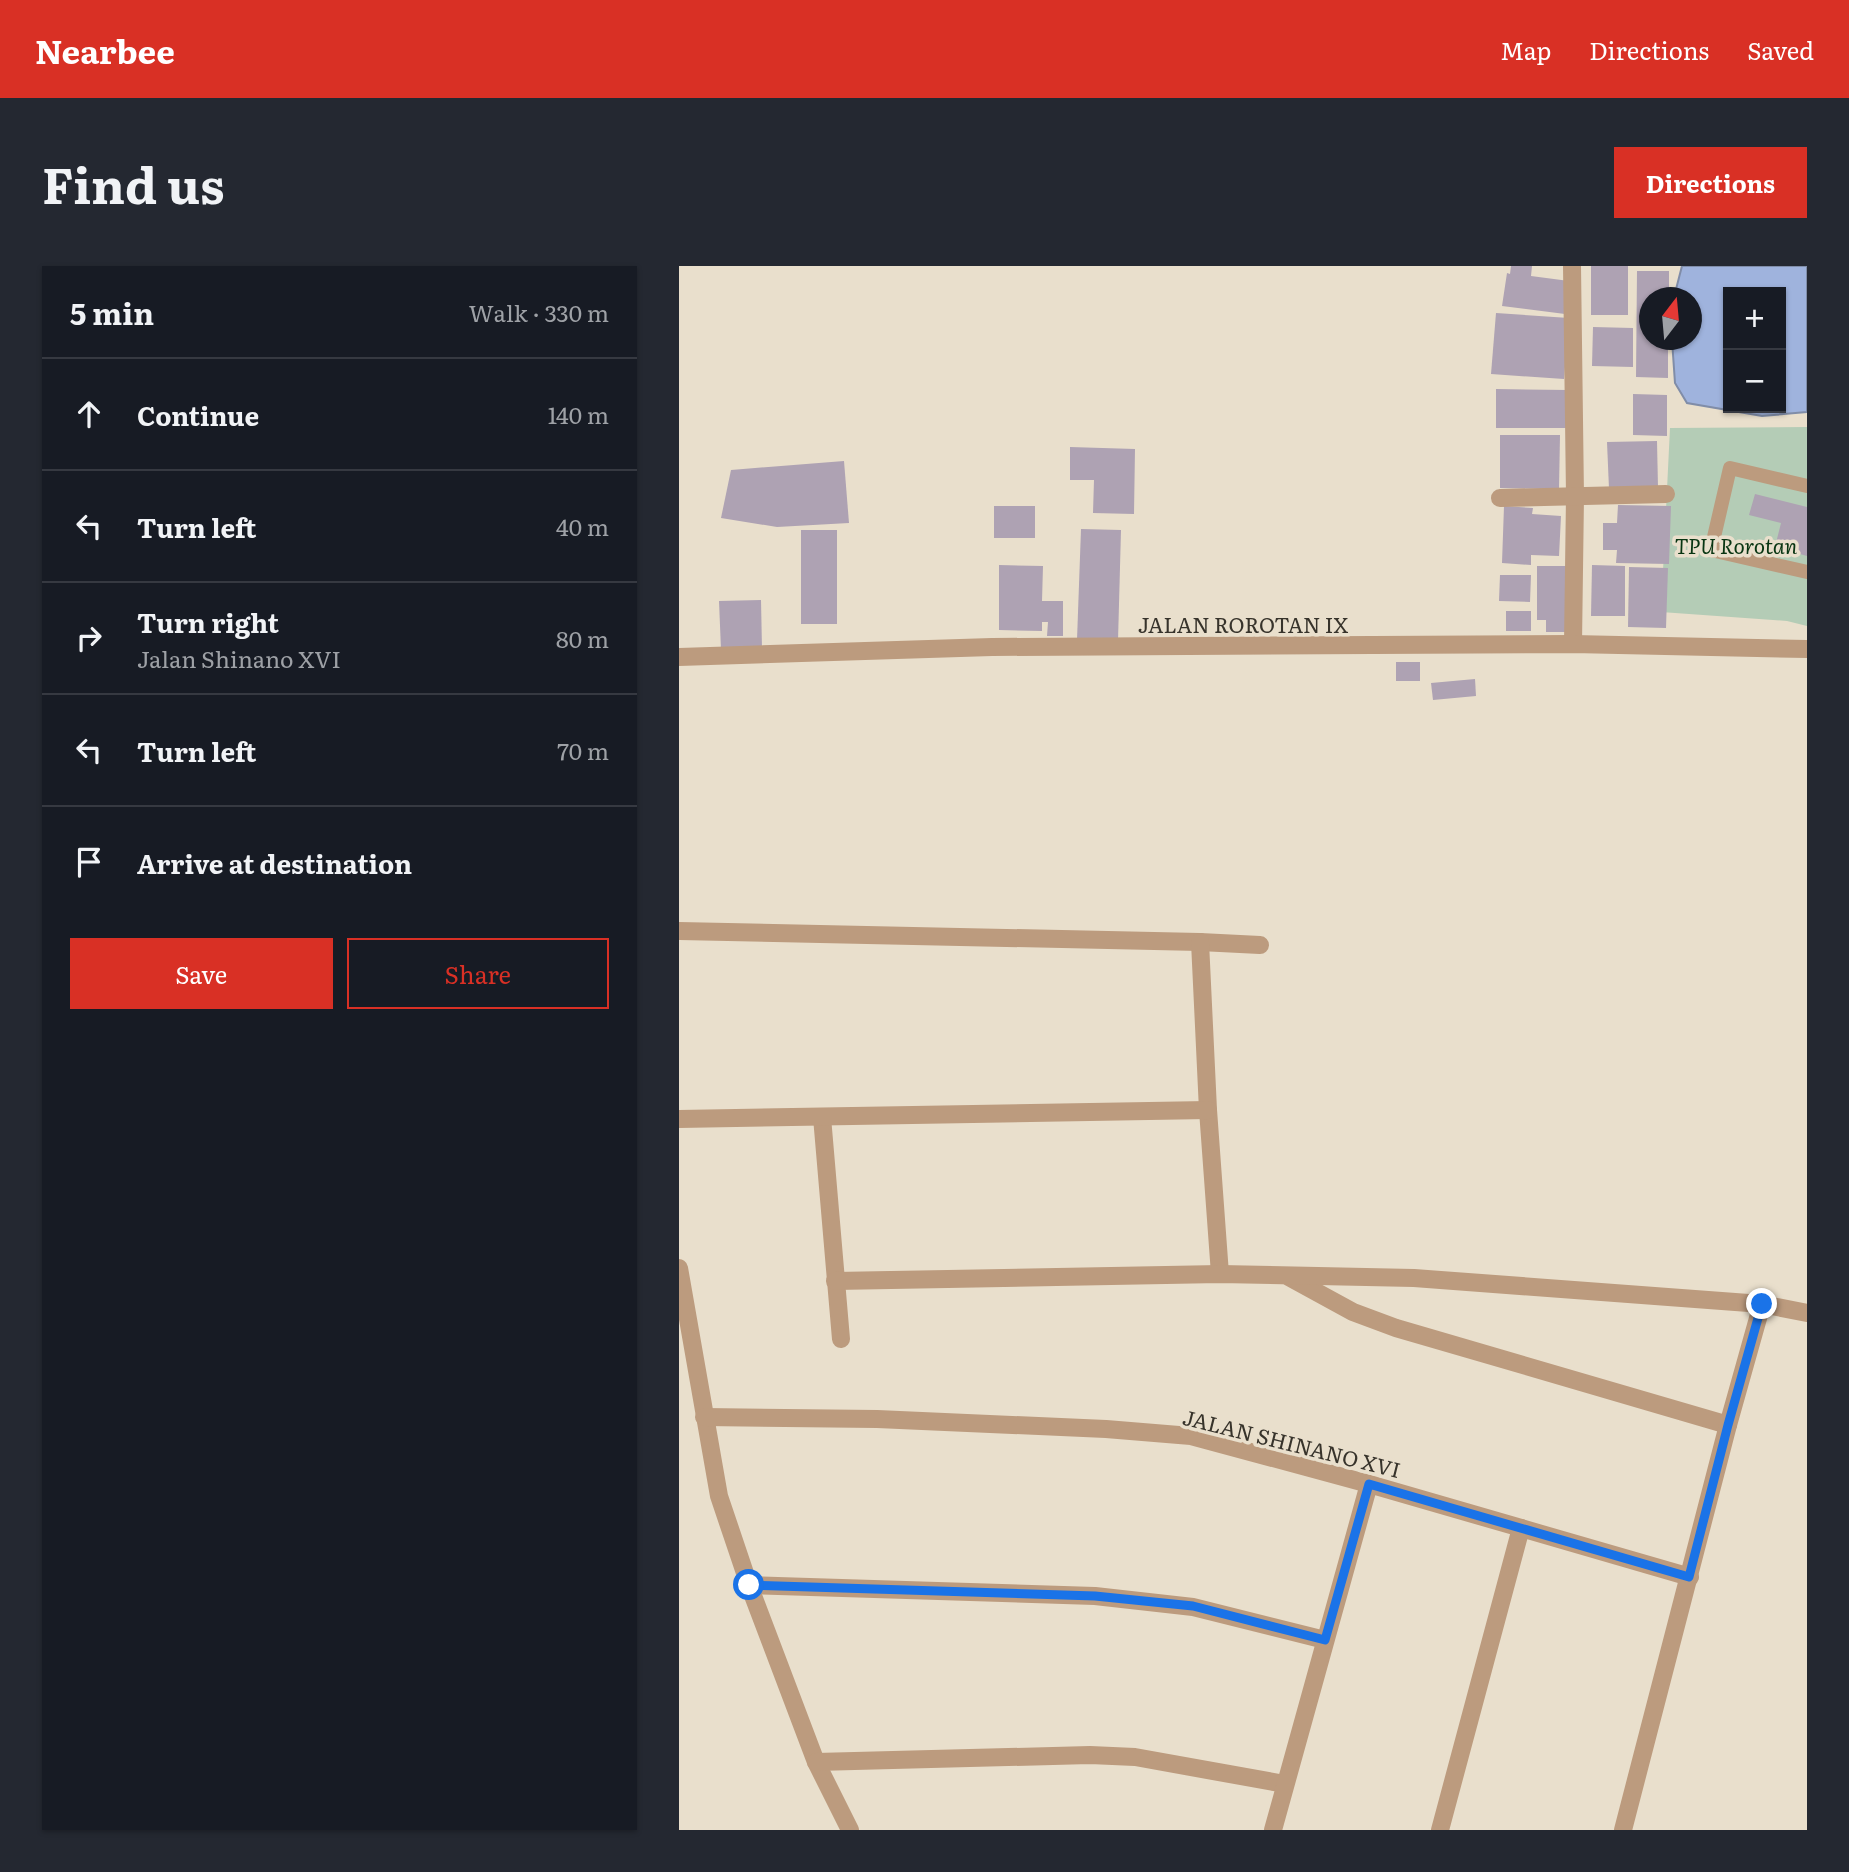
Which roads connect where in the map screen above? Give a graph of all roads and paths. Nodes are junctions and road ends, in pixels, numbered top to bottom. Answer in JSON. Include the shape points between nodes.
{"nodes":[{"id":1,"x":1572,"y":267,"type":"edge"},
{"id":2,"x":1807,"y":486,"type":"edge"},
{"id":3,"x":1665,"y":494,"type":"dead end"},
{"id":4,"x":1575,"y":496,"type":"junction"},
{"id":5,"x":1500,"y":498,"type":"dead end"},
{"id":6,"x":1807,"y":572,"type":"edge"},
{"id":7,"x":1573,"y":645,"type":"junction"},
{"id":8,"x":1807,"y":649,"type":"edge"},
{"id":9,"x":679,"y":657,"type":"edge"},
{"id":10,"x":679,"y":931,"type":"edge"},
{"id":11,"x":1200,"y":942,"type":"junction"},
{"id":12,"x":1260,"y":946,"type":"dead end"},
{"id":13,"x":1208,"y":1110,"type":"junction"},
{"id":14,"x":822,"y":1117,"type":"junction"},
{"id":15,"x":679,"y":1119,"type":"edge"},
{"id":16,"x":679,"y":1268,"type":"edge"},
{"id":17,"x":1220,"y":1274,"type":"junction"},
{"id":18,"x":1286,"y":1276,"type":"junction"},
{"id":19,"x":835,"y":1281,"type":"junction"},
{"id":20,"x":1762,"y":1304,"type":"junction"},
{"id":21,"x":1807,"y":1313,"type":"edge"},
{"id":22,"x":841,"y":1339,"type":"dead end"},
{"id":23,"x":704,"y":1418,"type":"junction"},
{"id":24,"x":1728,"y":1425,"type":"junction"},
{"id":25,"x":1369,"y":1484,"type":"junction"},
{"id":26,"x":1521,"y":1528,"type":"junction"},
{"id":27,"x":1689,"y":1577,"type":"junction"},
{"id":28,"x":749,"y":1585,"type":"junction"},
{"id":29,"x":1325,"y":1640,"type":"junction"},
{"id":30,"x":816,"y":1762,"type":"junction"},
{"id":31,"x":1285,"y":1784,"type":"junction"},
{"id":32,"x":850,"y":1830,"type":"edge"},
{"id":33,"x":1273,"y":1830,"type":"edge"},
{"id":34,"x":1440,"y":1830,"type":"edge"},
{"id":35,"x":1623,"y":1830,"type":"edge"}],
"edges":[{"from":1,"to":4,"type":"street"},
{"from":2,"to":6,"type":"lane","via":[[1730,468],[1711,550]]},
{"from":3,"to":4,"type":"street"},
{"from":4,"to":5,"type":"street"},
{"from":4,"to":7,"type":"street"},
{"from":7,"to":8,"type":"street","name":"JALAN ROROTAN IX"},
{"from":7,"to":9,"type":"street","name":"JALAN ROROTAN IX","via":[[992,647]]},
{"from":10,"to":11,"type":"street"},
{"from":11,"to":12,"type":"street"},
{"from":11,"to":13,"type":"street"},
{"from":13,"to":14,"type":"street"},
{"from":13,"to":17,"type":"street"},
{"from":14,"to":15,"type":"street"},
{"from":14,"to":19,"type":"street"},
{"from":16,"to":23,"type":"street"},
{"from":17,"to":18,"type":"street"},
{"from":17,"to":19,"type":"street"},
{"from":18,"to":20,"type":"street","via":[[1415,1278]]},
{"from":18,"to":24,"type":"street","via":[[1353,1312],[1396,1328]]},
{"from":19,"to":22,"type":"street"},
{"from":20,"to":21,"type":"street"},
{"from":20,"to":24,"type":"street"},
{"from":23,"to":25,"type":"street","name":"JALAN SHINANO XVI","via":[[877,1419],[1191,1436]]},
{"from":23,"to":28,"type":"street","via":[[719,1496]]},
{"from":24,"to":27,"type":"street"},
{"from":25,"to":26,"type":"street","name":"JALAN SHINANO XVI"},
{"from":25,"to":29,"type":"street"},
{"from":26,"to":27,"type":"street","name":"JALAN SHINANO XVI"},
{"from":26,"to":34,"type":"street"},
{"from":27,"to":35,"type":"street"},
{"from":28,"to":29,"type":"street","via":[[1095,1596],[1193,1606]]},
{"from":28,"to":30,"type":"street"},
{"from":29,"to":31,"type":"street"},
{"from":30,"to":31,"type":"street","via":[[1135,1757]]},
{"from":30,"to":32,"type":"street"},
{"from":31,"to":33,"type":"street"}]}
